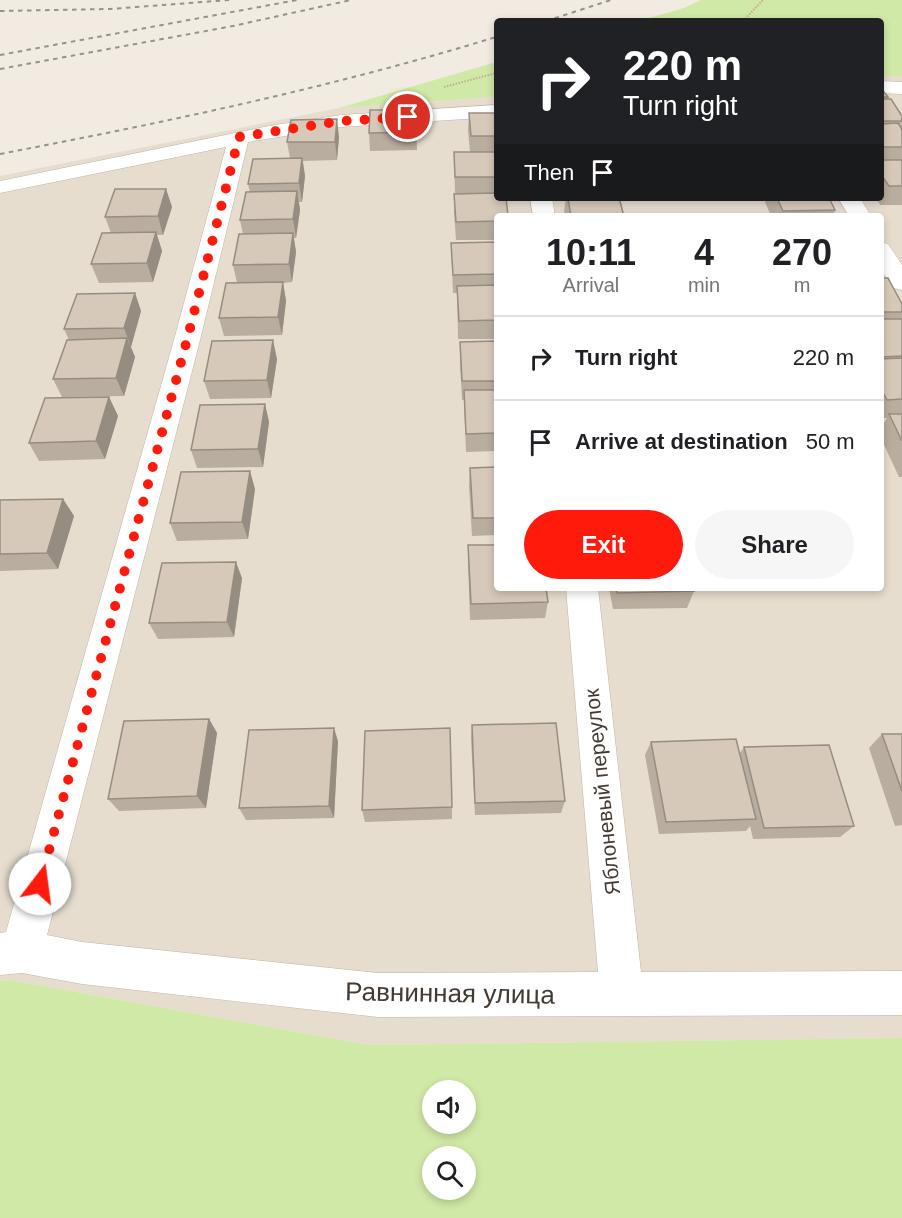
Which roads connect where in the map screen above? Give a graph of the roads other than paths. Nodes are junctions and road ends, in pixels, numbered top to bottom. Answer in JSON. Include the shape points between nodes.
{"nodes":[{"id":1,"x":884,"y":87,"type":"edge"},
{"id":2,"x":902,"y":88,"type":"edge"},
{"id":3,"x":494,"y":111,"type":"edge"},
{"id":4,"x":239,"y":137,"type":"junction"},
{"id":5,"x":0,"y":187,"type":"edge"},
{"id":6,"x":884,"y":255,"type":"edge"},
{"id":7,"x":902,"y":283,"type":"edge"},
{"id":8,"x":582,"y":591,"type":"edge"},
{"id":9,"x":11,"y":953,"type":"edge"},
{"id":10,"x":902,"y":993,"type":"edge"},
{"id":11,"x":622,"y":995,"type":"junction"}],
"edges":[{"from":1,"to":2,"type":"street"},
{"from":3,"to":4,"type":"street","via":[[342,121]]},
{"from":4,"to":5,"type":"street"},
{"from":4,"to":9,"type":"street","via":[[187,340]]},
{"from":6,"to":7,"type":"street"},
{"from":8,"to":11,"type":"street","name":"Яблоневый переулок"},
{"from":9,"to":11,"type":"street","name":"Равнинная улица","via":[[378,995]]},
{"from":10,"to":11,"type":"street","name":"Равнинная улица"}]}
